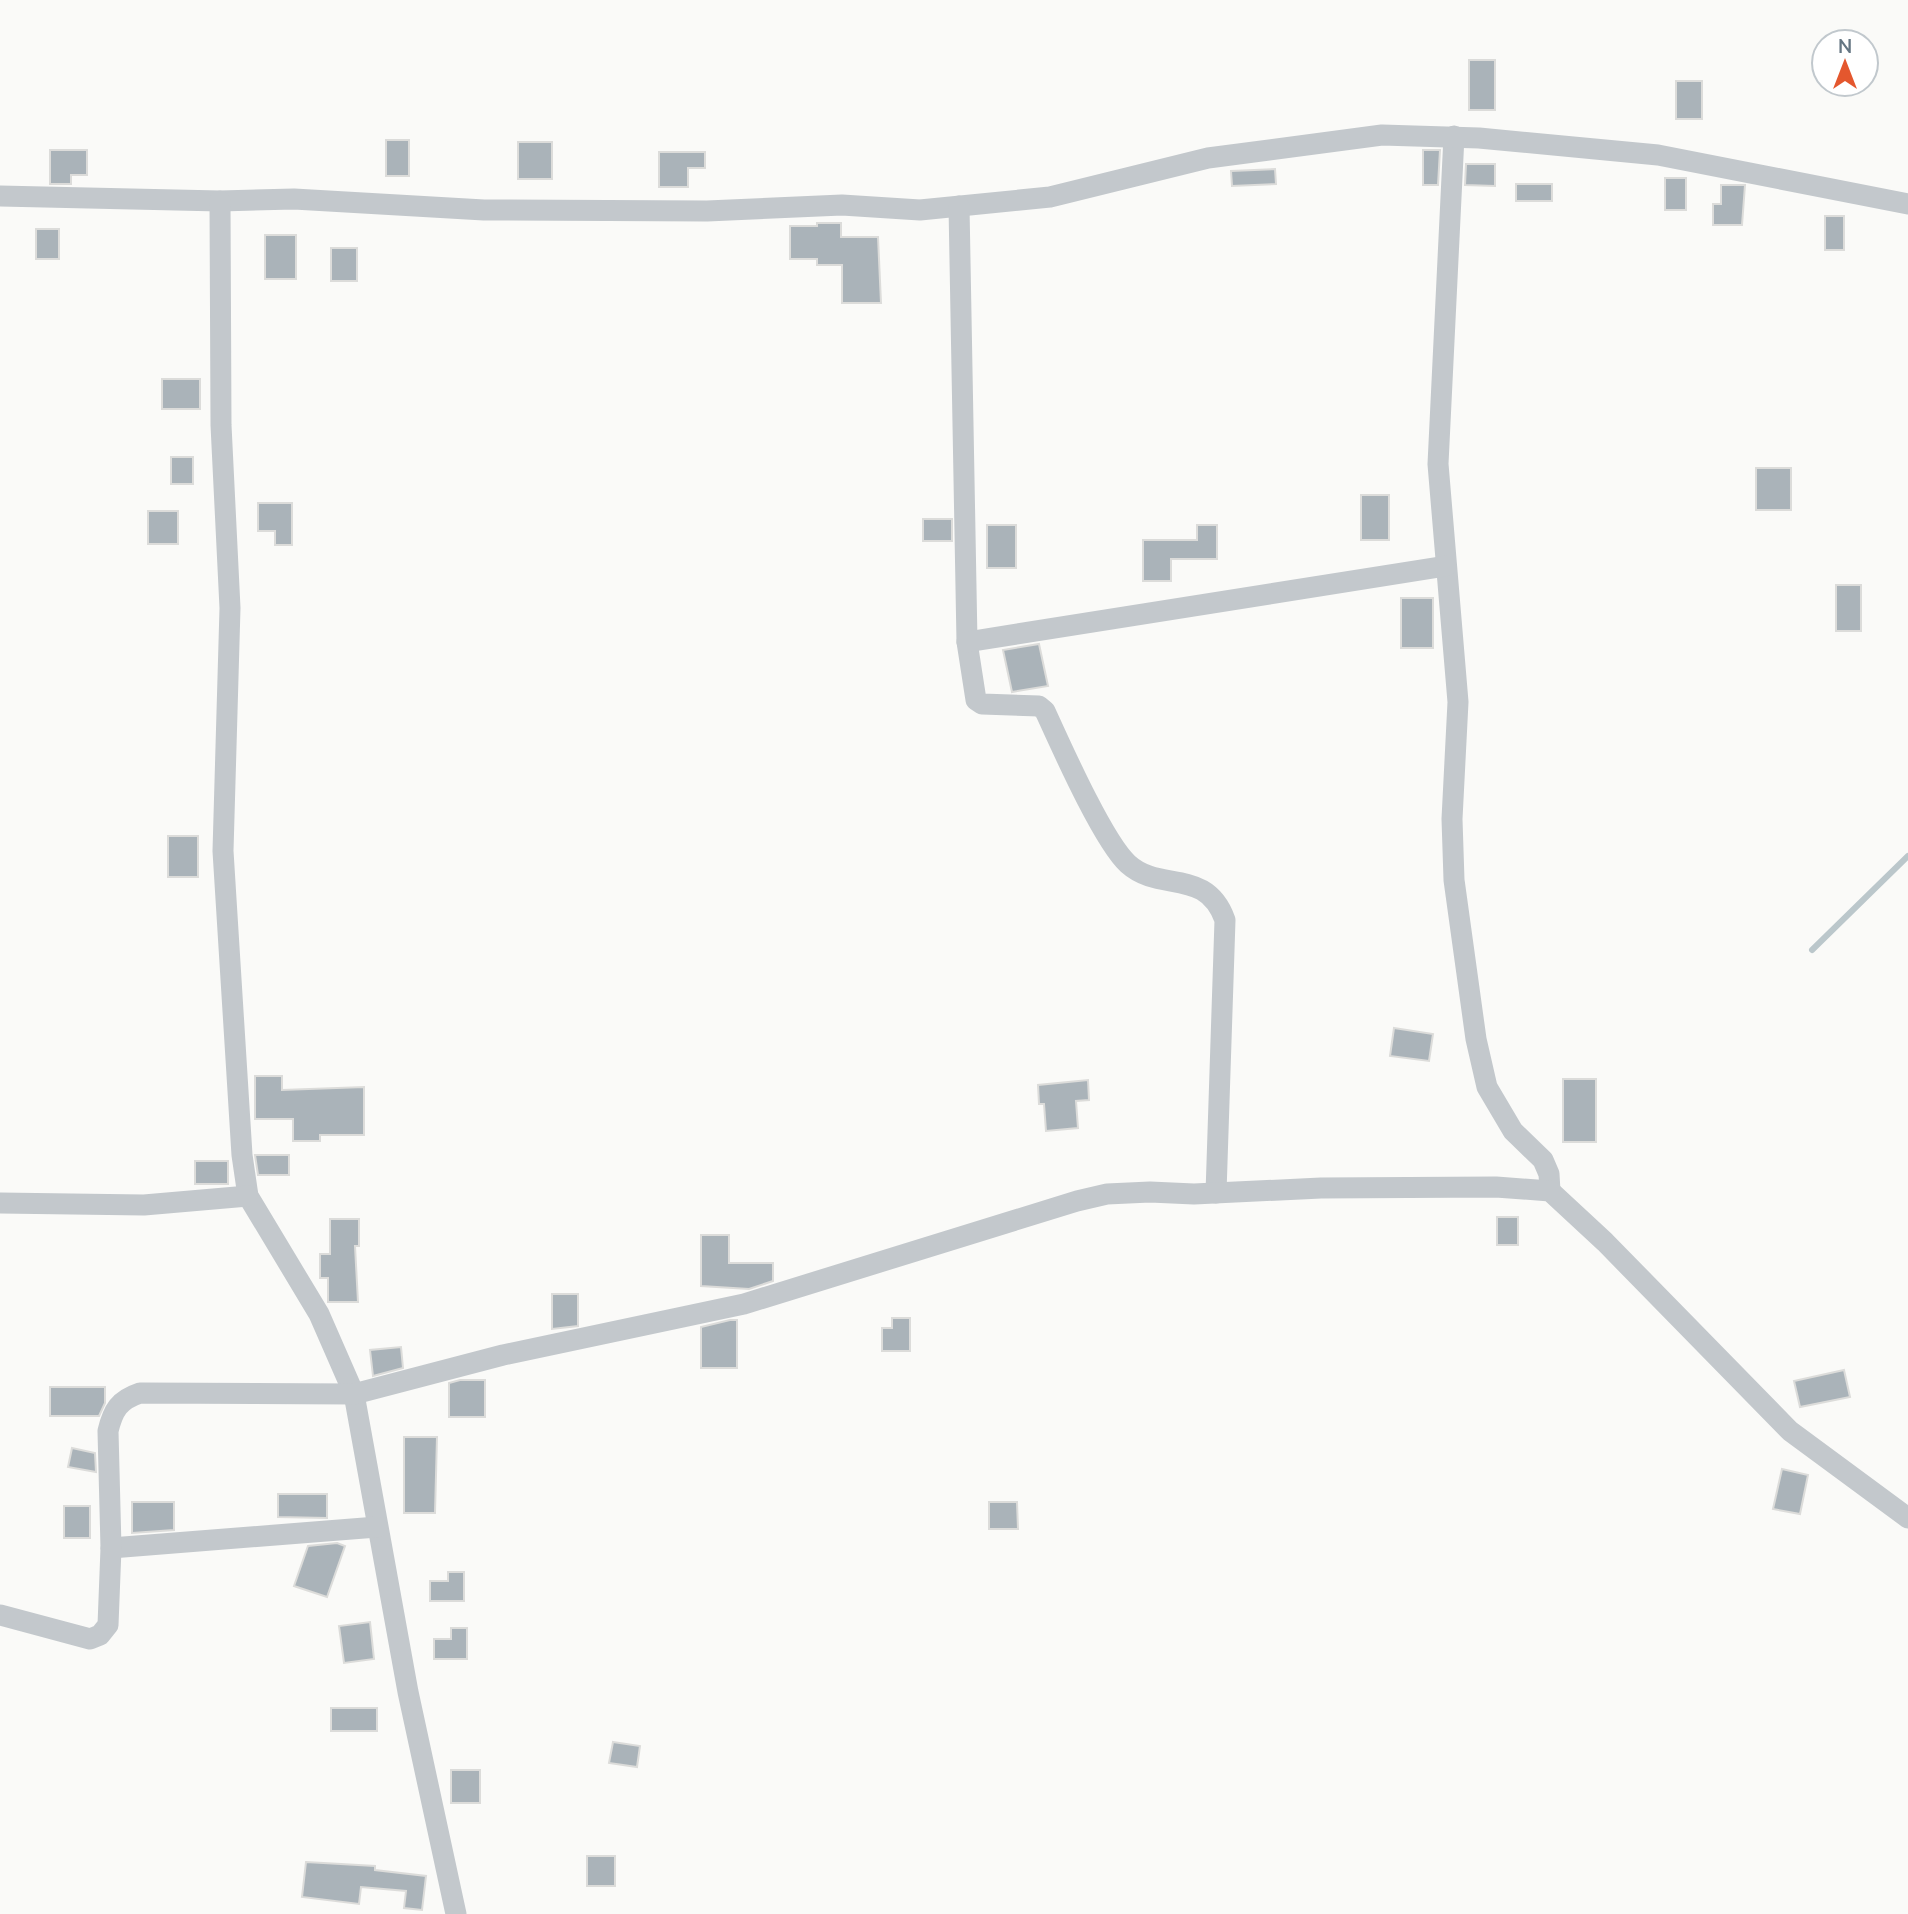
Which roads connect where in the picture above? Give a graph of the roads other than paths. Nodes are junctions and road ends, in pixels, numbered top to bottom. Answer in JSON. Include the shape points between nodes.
{"nodes":[{"id":1,"x":1454,"y":136,"type":"junction"},
{"id":2,"x":0,"y":197,"type":"edge"},
{"id":3,"x":220,"y":201,"type":"junction"},
{"id":4,"x":1908,"y":204,"type":"edge"},
{"id":5,"x":959,"y":206,"type":"junction"},
{"id":6,"x":1446,"y":566,"type":"junction"},
{"id":7,"x":967,"y":642,"type":"junction"},
{"id":8,"x":1550,"y":1191,"type":"junction"},
{"id":9,"x":1216,"y":1193,"type":"junction"},
{"id":10,"x":248,"y":1196,"type":"junction"},
{"id":11,"x":0,"y":1203,"type":"edge"},
{"id":12,"x":354,"y":1394,"type":"junction"},
{"id":13,"x":1908,"y":1518,"type":"edge"},
{"id":14,"x":377,"y":1527,"type":"junction"},
{"id":15,"x":111,"y":1548,"type":"junction"},
{"id":16,"x":0,"y":1615,"type":"edge"},
{"id":17,"x":456,"y":1914,"type":"edge"}],
"edges":[{"from":1,"to":4,"type":"street","via":[[1658,155]]},
{"from":1,"to":5,"type":"street","via":[[1381,135],[1208,158],[1050,197]]},
{"from":1,"to":6,"type":"street","via":[[1438,464]]},
{"from":2,"to":3,"type":"street"},
{"from":3,"to":5,"type":"street","via":[[294,199],[484,210],[707,211],[842,205],[920,210]]},
{"from":3,"to":10,"type":"street","via":[[221,425],[230,608],[223,851]]},
{"from":5,"to":7,"type":"street"},
{"from":6,"to":7,"type":"street"},
{"from":6,"to":8,"type":"street","via":[[1458,702],[1454,880],[1476,1039],[1487,1087],[1513,1131],[1543,1160]]},
{"from":7,"to":9,"type":"street","via":[[976,700],[1039,706],[1045,711],[1112,845],[1129,865],[1204,889],[1219,902],[1226,920]]},
{"from":8,"to":9,"type":"street","via":[[1482,1187]]},
{"from":8,"to":13,"type":"street","via":[[1790,1431]]},
{"from":9,"to":12,"type":"street","via":[[1107,1194],[744,1304],[503,1355]]},
{"from":10,"to":11,"type":"street","via":[[144,1205]]},
{"from":10,"to":12,"type":"street","via":[[319,1314]]},
{"from":12,"to":14,"type":"street"},
{"from":12,"to":15,"type":"street","via":[[140,1393],[123,1399],[112,1413],[108,1431]]},
{"from":14,"to":15,"type":"street"},
{"from":14,"to":17,"type":"street"},
{"from":15,"to":16,"type":"street","via":[[108,1625],[100,1635],[90,1639]]}]}
